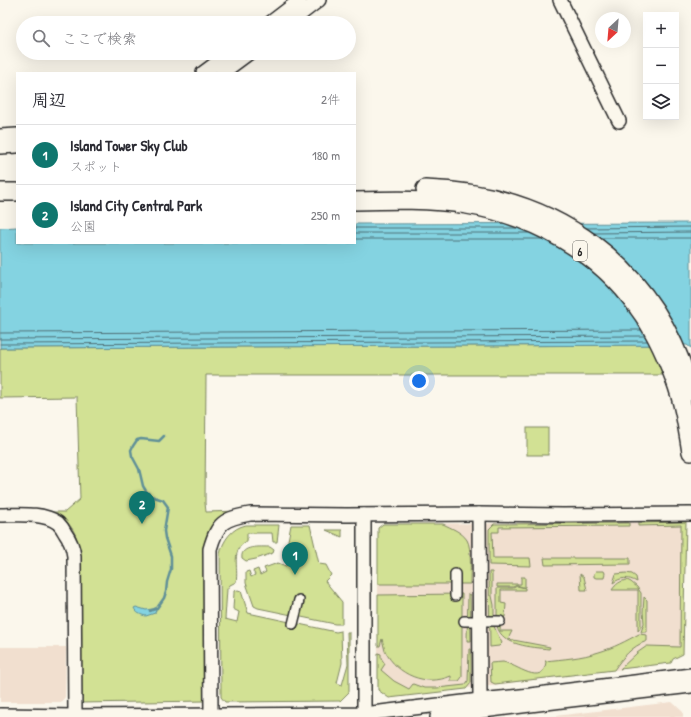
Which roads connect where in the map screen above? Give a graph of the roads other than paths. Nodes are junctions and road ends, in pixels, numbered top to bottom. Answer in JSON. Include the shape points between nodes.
{"nodes":[{"id":1,"x":319,"y":0,"type":"edge"},
{"id":2,"x":560,"y":0,"type":"edge"},
{"id":3,"x":297,"y":4,"type":"edge"},
{"id":4,"x":280,"y":16,"type":"edge"},
{"id":5,"x":292,"y":16,"type":"edge"},
{"id":6,"x":221,"y":60,"type":"edge"},
{"id":7,"x":240,"y":60,"type":"edge"},
{"id":8,"x":204,"y":72,"type":"edge"},
{"id":9,"x":223,"y":72,"type":"edge"},
{"id":10,"x":619,"y":121,"type":"dead end"},
{"id":11,"x":16,"y":135,"type":"edge"},
{"id":12,"x":0,"y":136,"type":"edge"},
{"id":13,"x":16,"y":146,"type":"edge"},
{"id":14,"x":0,"y":147,"type":"edge"},
{"id":15,"x":356,"y":189,"type":"edge"},
{"id":16,"x":0,"y":192,"type":"edge"},
{"id":17,"x":16,"y":192,"type":"edge"},
{"id":18,"x":356,"y":201,"type":"edge"},
{"id":19,"x":0,"y":203,"type":"edge"},
{"id":20,"x":16,"y":203,"type":"edge"},
{"id":21,"x":691,"y":392,"type":"edge"},
{"id":22,"x":691,"y":452,"type":"edge"},
{"id":23,"x":479,"y":514,"type":"junction"},
{"id":24,"x":691,"y":514,"type":"edge"},
{"id":25,"x":0,"y":515,"type":"edge"},
{"id":26,"x":364,"y":515,"type":"junction"},
{"id":27,"x":455,"y":574,"type":"dead end"},
{"id":28,"x":455,"y":596,"type":"dead end"},
{"id":29,"x":299,"y":600,"type":"dead end"},
{"id":30,"x":500,"y":620,"type":"dead end"},
{"id":31,"x":464,"y":621,"type":"dead end"},
{"id":32,"x":293,"y":624,"type":"dead end"},
{"id":33,"x":691,"y":675,"type":"edge"},
{"id":34,"x":691,"y":686,"type":"edge"},
{"id":35,"x":480,"y":700,"type":"junction"},
{"id":36,"x":0,"y":715,"type":"edge"},
{"id":37,"x":211,"y":715,"type":"junction"},
{"id":38,"x":75,"y":716,"type":"junction"},
{"id":39,"x":364,"y":716,"type":"edge"},
{"id":40,"x":437,"y":717,"type":"edge"}],
"edges":[{"from":1,"to":3,"type":"street"},
{"from":2,"to":10,"type":"street"},
{"from":3,"to":4,"type":"street"},
{"from":3,"to":5,"type":"street"},
{"from":6,"to":8,"type":"street"},
{"from":7,"to":9,"type":"street"},
{"from":11,"to":12,"type":"street"},
{"from":13,"to":14,"type":"street"},
{"from":15,"to":21,"type":"highway","number":"6","via":[[469,193],[519,205],[565,225],[604,252],[649,300],[670,337]]},
{"from":16,"to":17,"type":"highway"},
{"from":18,"to":22,"type":"highway","number":"6","via":[[441,202],[493,210],[557,236],[596,263],[638,308],[658,342],[679,393]]},
{"from":19,"to":20,"type":"highway"},
{"from":23,"to":24,"type":"street"},
{"from":23,"to":26,"type":"street"},
{"from":23,"to":35,"type":"street"},
{"from":25,"to":38,"type":"street","via":[[45,517],[59,524],[73,549]]},
{"from":26,"to":37,"type":"street","via":[[250,514],[226,520],[219,527],[210,549]]},
{"from":26,"to":39,"type":"street"},
{"from":27,"to":28,"type":"street"},
{"from":29,"to":32,"type":"street"},
{"from":30,"to":31,"type":"street"},
{"from":33,"to":35,"type":"street"},
{"from":34,"to":40,"type":"street"},
{"from":35,"to":39,"type":"street"},
{"from":36,"to":38,"type":"street"},
{"from":37,"to":38,"type":"street"},
{"from":37,"to":39,"type":"street"}]}
